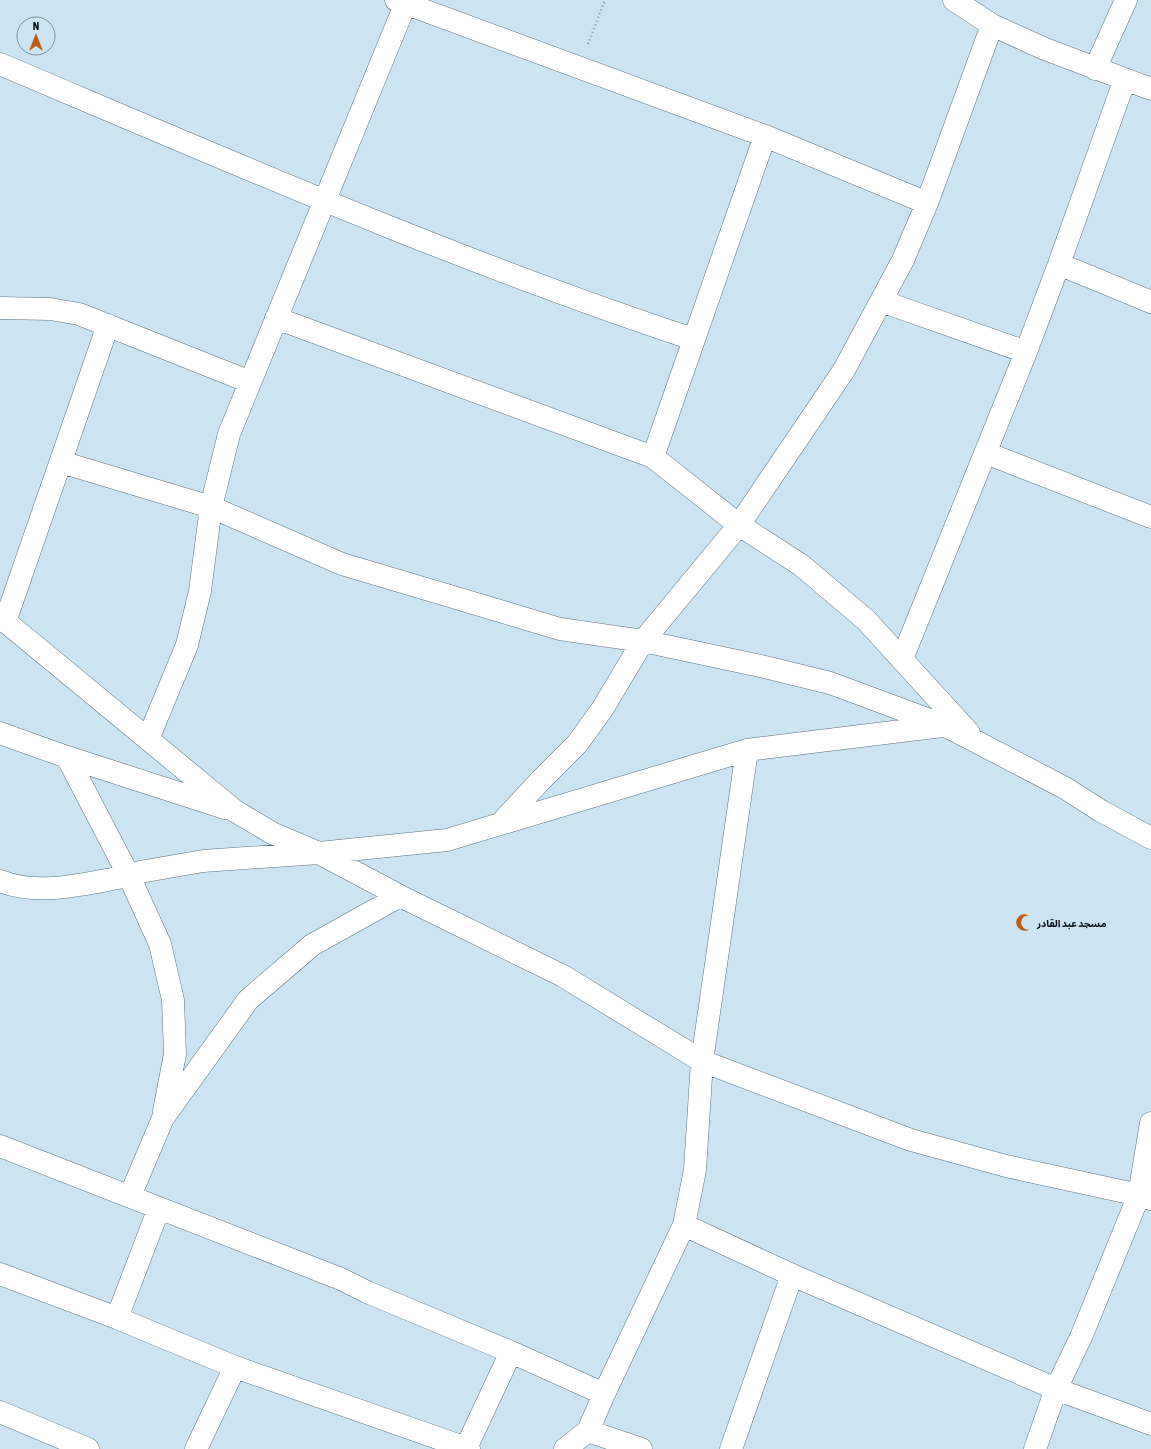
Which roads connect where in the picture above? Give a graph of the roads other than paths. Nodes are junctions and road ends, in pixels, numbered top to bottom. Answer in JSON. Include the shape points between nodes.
{"nodes":[{"id":1,"x":955,"y":0,"type":"edge"},
{"id":2,"x":1126,"y":0,"type":"edge"},
{"id":3,"x":403,"y":1,"type":"edge"},
{"id":4,"x":992,"y":25,"type":"junction"},
{"id":5,"x":0,"y":64,"type":"edge"},
{"id":6,"x":1095,"y":69,"type":"junction"},
{"id":7,"x":1125,"y":79,"type":"junction"},
{"id":8,"x":1151,"y":89,"type":"edge"},
{"id":9,"x":764,"y":136,"type":"junction"},
{"id":10,"x":323,"y":202,"type":"junction"},
{"id":11,"x":927,"y":203,"type":"junction"},
{"id":12,"x":1059,"y":264,"type":"junction"},
{"id":13,"x":881,"y":301,"type":"junction"},
{"id":14,"x":1151,"y":302,"type":"edge"},
{"id":15,"x":0,"y":308,"type":"edge"},
{"id":16,"x":276,"y":318,"type":"junction"},
{"id":17,"x":108,"y":325,"type":"junction"},
{"id":18,"x":693,"y":339,"type":"junction"},
{"id":19,"x":1026,"y":352,"type":"junction"},
{"id":20,"x":250,"y":382,"type":"junction"},
{"id":21,"x":986,"y":453,"type":"junction"},
{"id":22,"x":653,"y":457,"type":"junction"},
{"id":23,"x":61,"y":462,"type":"junction"},
{"id":24,"x":212,"y":507,"type":"junction"},
{"id":25,"x":1151,"y":517,"type":"edge"},
{"id":26,"x":739,"y":525,"type":"junction"},
{"id":27,"x":3,"y":619,"type":"edge"},
{"id":28,"x":643,"y":642,"type":"junction"},
{"id":29,"x":902,"y":659,"type":"junction"},
{"id":30,"x":946,"y":726,"type":"junction"},
{"id":31,"x":0,"y":733,"type":"edge"},
{"id":32,"x":148,"y":739,"type":"junction"},
{"id":33,"x":976,"y":741,"type":"junction"},
{"id":34,"x":747,"y":750,"type":"junction"},
{"id":35,"x":67,"y":757,"type":"junction"},
{"id":36,"x":235,"y":812,"type":"junction"},
{"id":37,"x":501,"y":824,"type":"junction"},
{"id":38,"x":1151,"y":841,"type":"edge"},
{"id":39,"x":319,"y":853,"type":"junction"},
{"id":40,"x":129,"y":876,"type":"junction"},
{"id":41,"x":0,"y":881,"type":"edge"},
{"id":42,"x":400,"y":896,"type":"junction"},
{"id":43,"x":702,"y":1061,"type":"junction"},
{"id":44,"x":163,"y":1118,"type":"junction"},
{"id":45,"x":1151,"y":1123,"type":"edge"},
{"id":46,"x":0,"y":1146,"type":"edge"},
{"id":47,"x":130,"y":1196,"type":"junction"},
{"id":48,"x":1145,"y":1197,"type":"edge"},
{"id":49,"x":159,"y":1208,"type":"junction"},
{"id":50,"x":684,"y":1225,"type":"junction"},
{"id":51,"x":0,"y":1274,"type":"edge"},
{"id":52,"x":792,"y":1275,"type":"junction"},
{"id":53,"x":117,"y":1318,"type":"junction"},
{"id":54,"x":511,"y":1352,"type":"junction"},
{"id":55,"x":235,"y":1367,"type":"junction"},
{"id":56,"x":1056,"y":1389,"type":"junction"},
{"id":57,"x":604,"y":1394,"type":"junction"},
{"id":58,"x":0,"y":1412,"type":"edge"},
{"id":59,"x":1151,"y":1424,"type":"edge"},
{"id":60,"x":588,"y":1431,"type":"junction"},
{"id":61,"x":468,"y":1448,"type":"edge"},
{"id":62,"x":88,"y":1449,"type":"edge"},
{"id":63,"x":196,"y":1449,"type":"edge"},
{"id":64,"x":565,"y":1449,"type":"edge"},
{"id":65,"x":641,"y":1449,"type":"edge"},
{"id":66,"x":731,"y":1449,"type":"edge"},
{"id":67,"x":1035,"y":1449,"type":"edge"}],
"edges":[{"from":1,"to":4,"type":"street"},
{"from":2,"to":6,"type":"street"},
{"from":3,"to":9,"type":"street"},
{"from":3,"to":10,"type":"street"},
{"from":4,"to":6,"type":"street"},
{"from":4,"to":11,"type":"street"},
{"from":5,"to":10,"type":"street"},
{"from":6,"to":7,"type":"street"},
{"from":7,"to":8,"type":"street"},
{"from":7,"to":12,"type":"street"},
{"from":9,"to":11,"type":"street"},
{"from":9,"to":18,"type":"street"},
{"from":10,"to":16,"type":"street"},
{"from":10,"to":18,"type":"street","via":[[599,308]]},
{"from":11,"to":13,"type":"street","via":[[903,260]]},
{"from":12,"to":14,"type":"street"},
{"from":12,"to":19,"type":"street"},
{"from":13,"to":19,"type":"street"},
{"from":13,"to":26,"type":"street","via":[[844,370]]},
{"from":15,"to":17,"type":"street","via":[[50,309],[79,314]]},
{"from":16,"to":20,"type":"street"},
{"from":16,"to":22,"type":"street"},
{"from":17,"to":20,"type":"street"},
{"from":17,"to":23,"type":"street"},
{"from":18,"to":22,"type":"street"},
{"from":19,"to":21,"type":"street"},
{"from":20,"to":24,"type":"street","via":[[229,434]]},
{"from":21,"to":25,"type":"street"},
{"from":21,"to":29,"type":"street"},
{"from":22,"to":26,"type":"street"},
{"from":23,"to":24,"type":"street"},
{"from":23,"to":27,"type":"street"},
{"from":24,"to":28,"type":"street","via":[[342,564],[560,629]]},
{"from":24,"to":32,"type":"street","via":[[200,591],[187,645]]},
{"from":26,"to":28,"type":"street"},
{"from":26,"to":29,"type":"street","via":[[801,565],[866,620]]},
{"from":27,"to":32,"type":"street"},
{"from":28,"to":30,"type":"street","via":[[830,683]]},
{"from":28,"to":37,"type":"street","via":[[603,708],[577,744]]},
{"from":29,"to":33,"type":"street"},
{"from":30,"to":33,"type":"street"},
{"from":30,"to":34,"type":"street"},
{"from":31,"to":35,"type":"street"},
{"from":32,"to":36,"type":"street"},
{"from":33,"to":38,"type":"street","via":[[1065,788]]},
{"from":34,"to":37,"type":"street"},
{"from":34,"to":43,"type":"street"},
{"from":35,"to":36,"type":"street"},
{"from":35,"to":40,"type":"street"},
{"from":36,"to":39,"type":"street","via":[[272,833]]},
{"from":37,"to":39,"type":"street","via":[[447,840]]},
{"from":39,"to":40,"type":"street","via":[[203,861]]},
{"from":39,"to":42,"type":"street"},
{"from":40,"to":41,"type":"street","via":[[54,889],[12,886]]},
{"from":40,"to":44,"type":"street","via":[[160,944],[172,1000],[175,1054]]},
{"from":42,"to":43,"type":"street","via":[[563,976]]},
{"from":42,"to":44,"type":"street","via":[[312,945],[248,1000]]},
{"from":43,"to":48,"type":"street","via":[[911,1140],[1006,1166]]},
{"from":43,"to":50,"type":"street","via":[[695,1170]]},
{"from":44,"to":47,"type":"street"},
{"from":45,"to":48,"type":"street"},
{"from":46,"to":47,"type":"street"},
{"from":47,"to":49,"type":"street"},
{"from":48,"to":56,"type":"street"},
{"from":49,"to":53,"type":"street"},
{"from":49,"to":54,"type":"street","via":[[341,1279]]},
{"from":50,"to":52,"type":"street"},
{"from":50,"to":57,"type":"street"},
{"from":51,"to":53,"type":"street"},
{"from":52,"to":56,"type":"street"},
{"from":52,"to":66,"type":"street"},
{"from":53,"to":55,"type":"street"},
{"from":54,"to":57,"type":"street"},
{"from":54,"to":61,"type":"street"},
{"from":55,"to":61,"type":"street"},
{"from":55,"to":63,"type":"street"},
{"from":56,"to":59,"type":"street"},
{"from":56,"to":67,"type":"street"},
{"from":57,"to":60,"type":"street"},
{"from":58,"to":62,"type":"street"},
{"from":60,"to":64,"type":"street"},
{"from":60,"to":65,"type":"street"}]}
